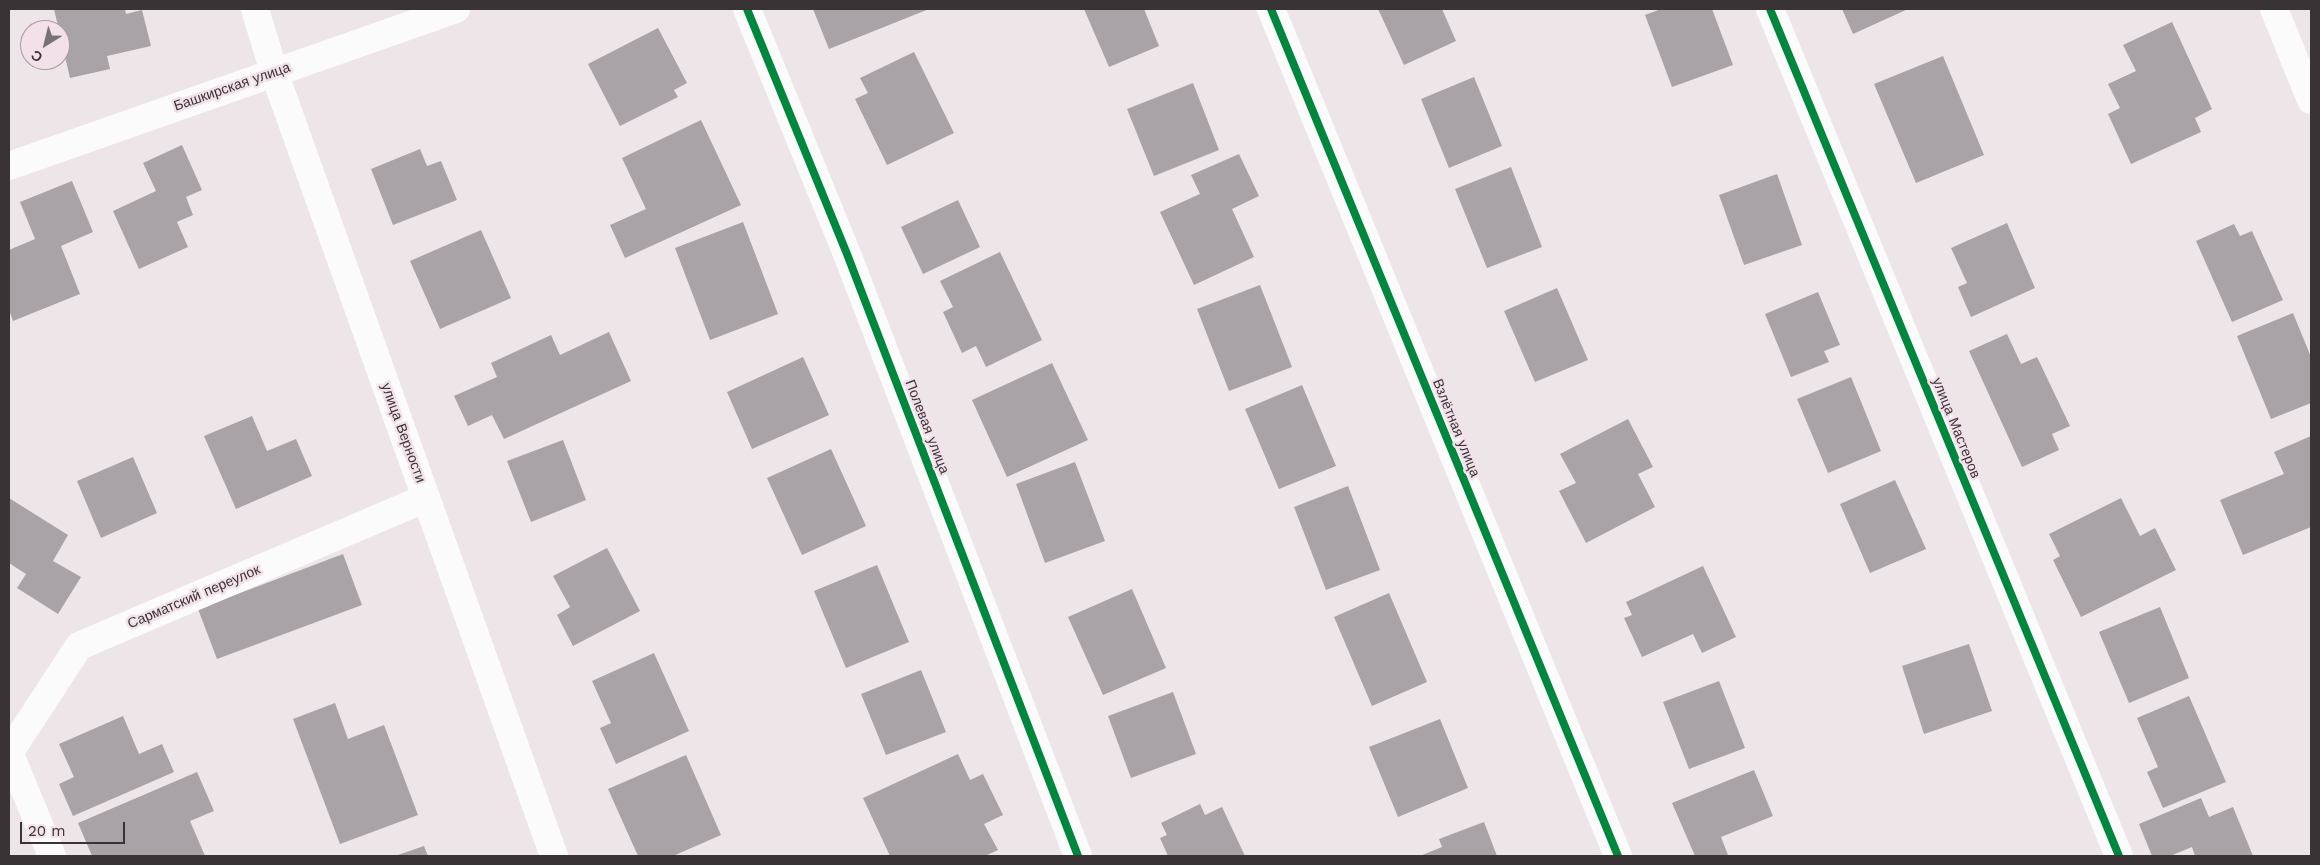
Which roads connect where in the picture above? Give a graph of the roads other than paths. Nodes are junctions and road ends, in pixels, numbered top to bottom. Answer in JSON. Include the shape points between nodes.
{"nodes":[{"id":1,"x":255,"y":9,"type":"edge"},
{"id":2,"x":456,"y":9,"type":"edge"},
{"id":3,"x":747,"y":9,"type":"edge"},
{"id":4,"x":1272,"y":9,"type":"edge"},
{"id":5,"x":1770,"y":9,"type":"edge"},
{"id":6,"x":2274,"y":9,"type":"edge"},
{"id":7,"x":274,"y":72,"type":"junction"},
{"id":8,"x":2311,"y":100,"type":"edge"},
{"id":9,"x":9,"y":166,"type":"edge"},
{"id":10,"x":426,"y":498,"type":"junction"},
{"id":11,"x":9,"y":752,"type":"edge"},
{"id":12,"x":52,"y":856,"type":"edge"},
{"id":13,"x":554,"y":856,"type":"edge"},
{"id":14,"x":1078,"y":856,"type":"edge"},
{"id":15,"x":1618,"y":856,"type":"edge"},
{"id":16,"x":2119,"y":856,"type":"edge"}],
"edges":[{"from":1,"to":7,"type":"street","name":"улица Верности"},
{"from":2,"to":7,"type":"street","name":"Башкирская улица"},
{"from":3,"to":14,"type":"street","name":"Полевая улица","via":[[850,263]]},
{"from":4,"to":15,"type":"street","name":"Взлётная улица"},
{"from":5,"to":16,"type":"street","name":"улица Мастеров"},
{"from":6,"to":8,"type":"street"},
{"from":7,"to":9,"type":"street","name":"Башкирская улица"},
{"from":7,"to":10,"type":"street","name":"улица Верности"},
{"from":10,"to":11,"type":"street","name":"Сарматский переулок","via":[[79,646]]},
{"from":10,"to":13,"type":"street","name":"улица Верности"},
{"from":11,"to":12,"type":"street"}]}
